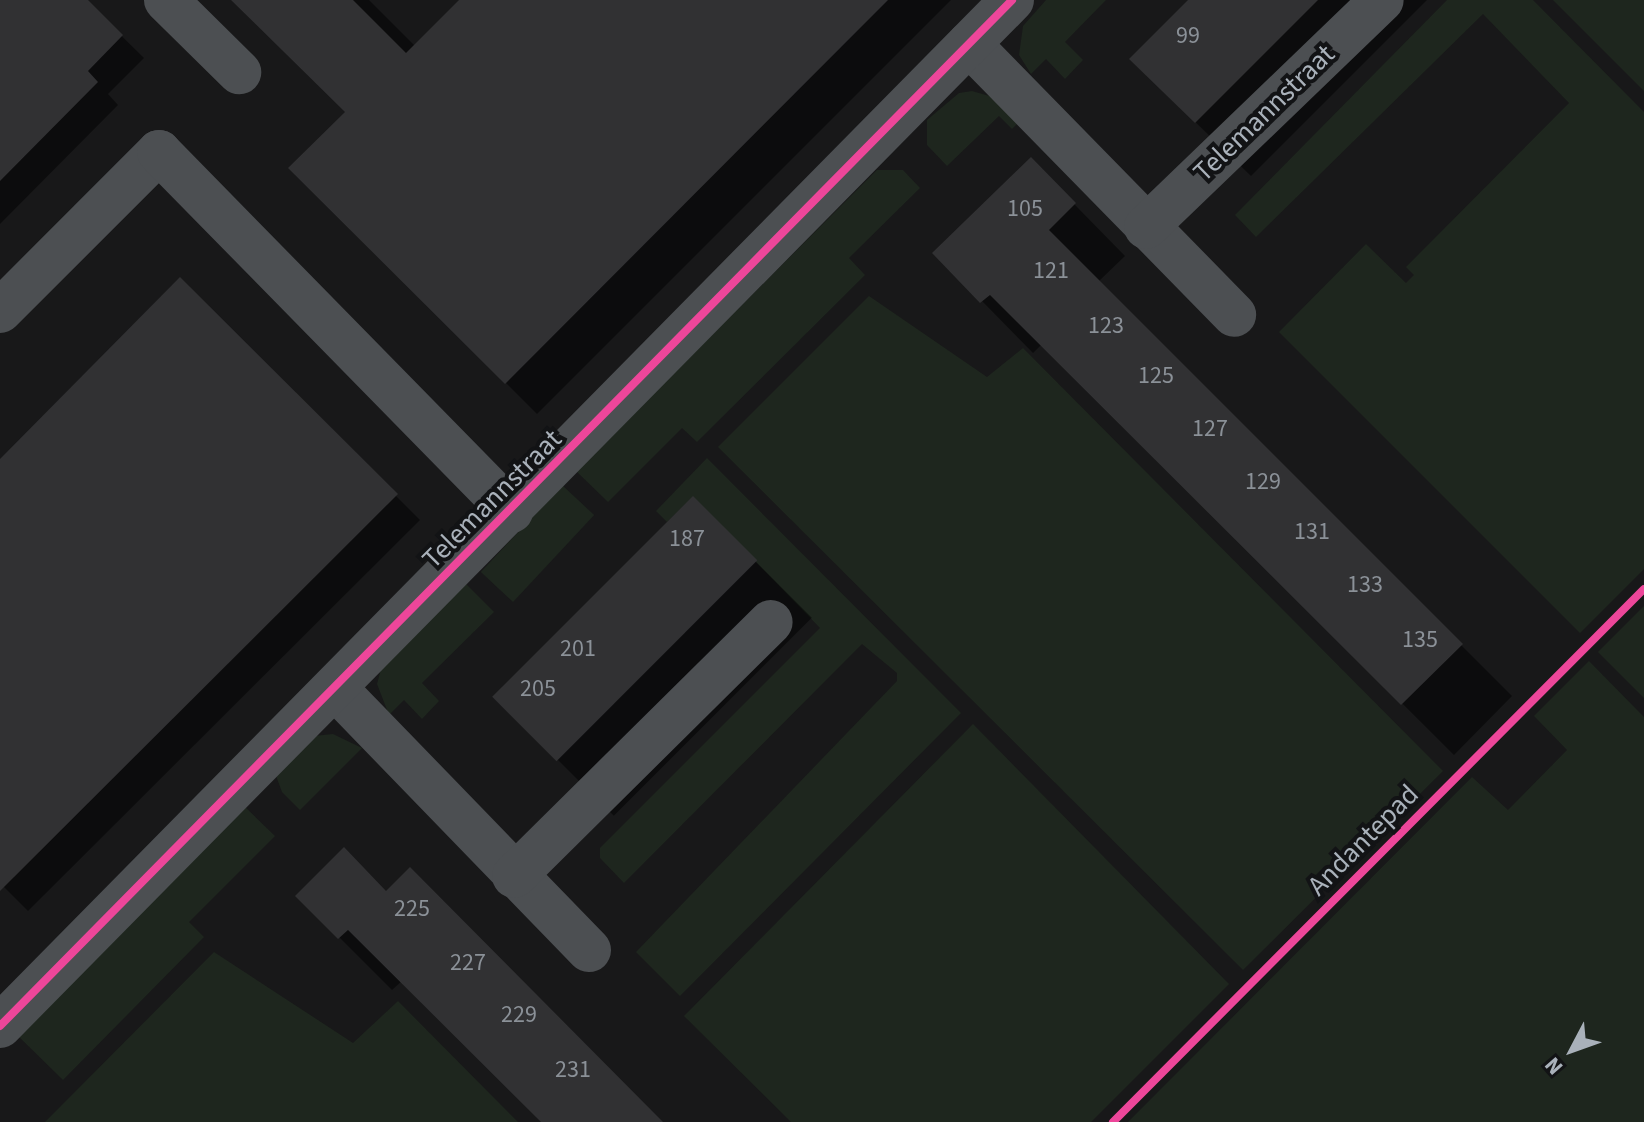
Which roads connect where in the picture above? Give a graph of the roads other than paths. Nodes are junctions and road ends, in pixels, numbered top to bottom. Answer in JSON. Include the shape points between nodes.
{"nodes":[{"id":1,"x":166,"y":0,"type":"edge"},
{"id":2,"x":1012,"y":0,"type":"edge"},
{"id":3,"x":1382,"y":0,"type":"edge"},
{"id":4,"x":969,"y":44,"type":"junction"},
{"id":5,"x":239,"y":72,"type":"dead end"},
{"id":6,"x":1146,"y":227,"type":"junction"},
{"id":7,"x":0,"y":311,"type":"edge"},
{"id":8,"x":1234,"y":315,"type":"dead end"},
{"id":9,"x":511,"y":511,"type":"junction"},
{"id":10,"x":771,"y":622,"type":"dead end"},
{"id":11,"x":335,"y":688,"type":"junction"},
{"id":12,"x":514,"y":876,"type":"junction"},
{"id":13,"x":589,"y":950,"type":"dead end"},
{"id":14,"x":0,"y":1026,"type":"edge"}],
"edges":[{"from":1,"to":5,"type":"street"},
{"from":2,"to":4,"type":"street","name":"Telemannstraat"},
{"from":3,"to":6,"type":"street","name":"Telemannstraat"},
{"from":4,"to":6,"type":"street"},
{"from":4,"to":9,"type":"street","name":"Telemannstraat"},
{"from":6,"to":8,"type":"street"},
{"from":7,"to":9,"type":"street","name":"Telemannstraat","via":[[159,152]]},
{"from":9,"to":11,"type":"street","name":"Telemannstraat"},
{"from":10,"to":12,"type":"street"},
{"from":11,"to":12,"type":"street"},
{"from":11,"to":14,"type":"street","name":"Telemannstraat"},
{"from":12,"to":13,"type":"street"}]}
